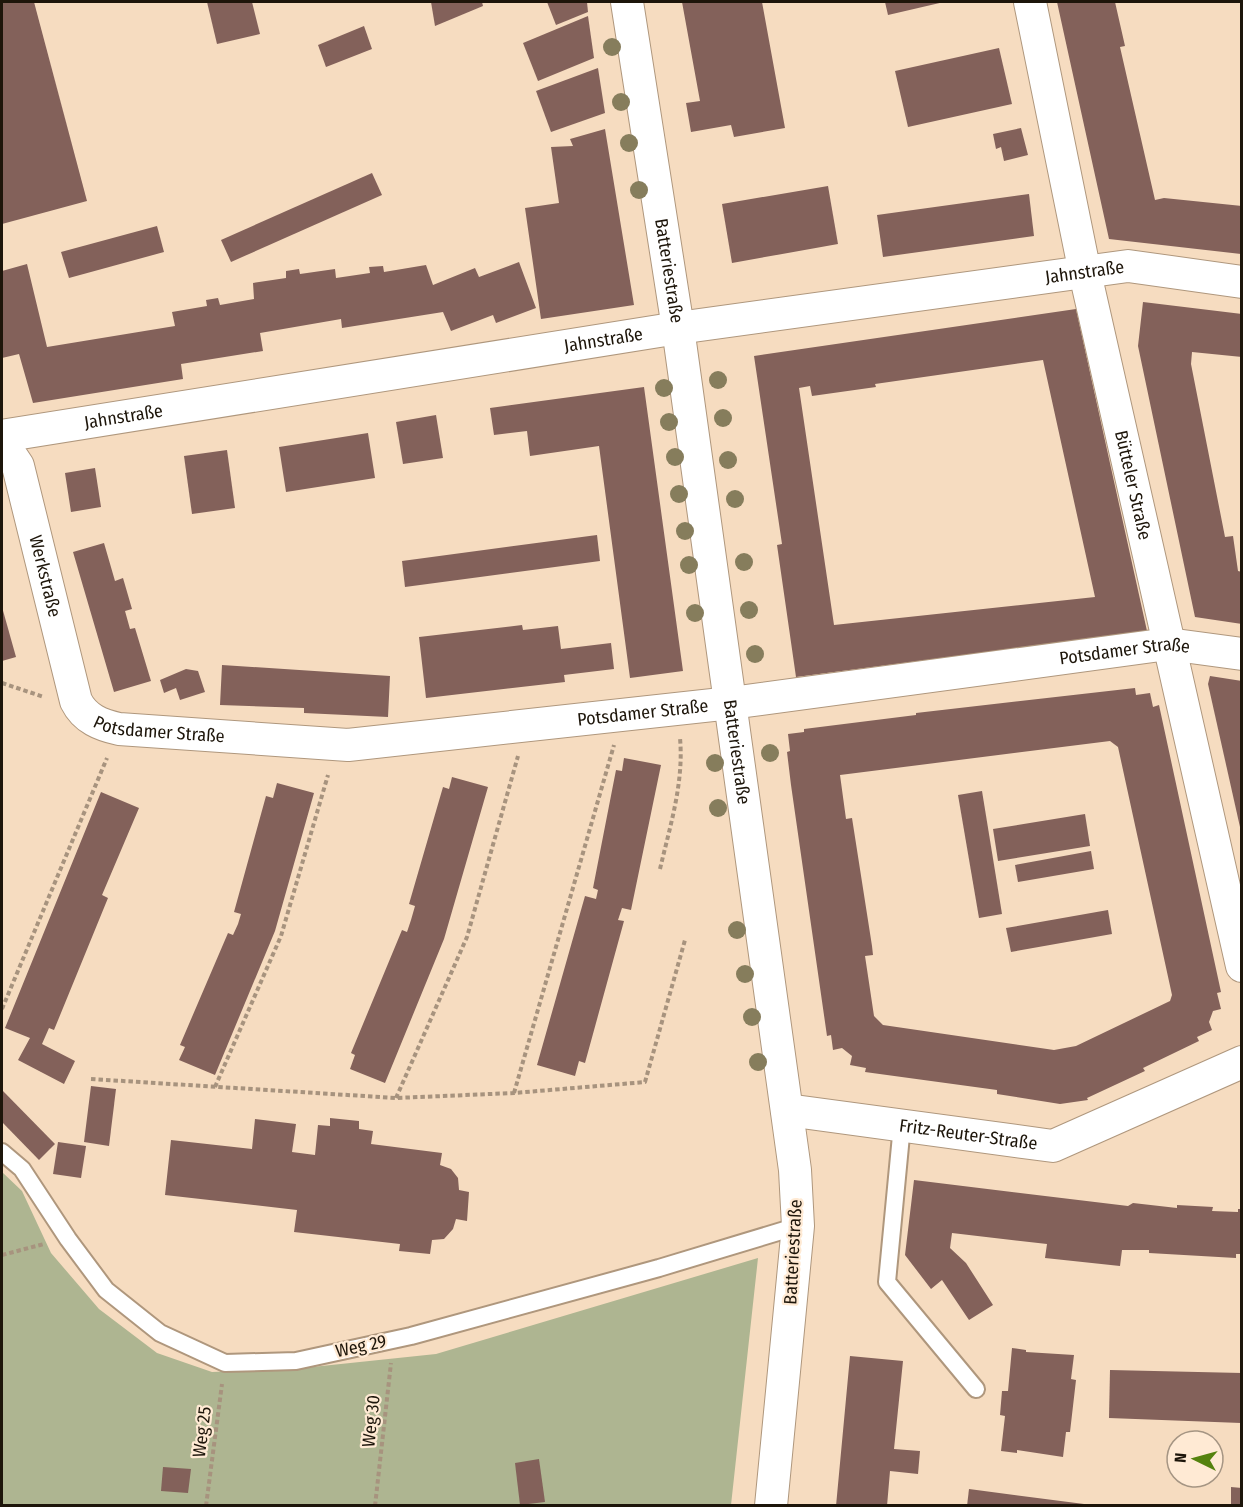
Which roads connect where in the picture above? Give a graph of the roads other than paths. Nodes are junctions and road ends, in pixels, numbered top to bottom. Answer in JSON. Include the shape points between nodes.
{"nodes":[{"id":1,"x":627,"y":2,"type":"edge"},
{"id":2,"x":1030,"y":2,"type":"edge"},
{"id":3,"x":1085,"y":273,"type":"junction"},
{"id":4,"x":1242,"y":282,"type":"edge"},
{"id":5,"x":678,"y":328,"type":"junction"},
{"id":6,"x":2,"y":436,"type":"edge"},
{"id":7,"x":2,"y":446,"type":"edge"},
{"id":8,"x":1168,"y":644,"type":"junction"},
{"id":9,"x":1242,"y":654,"type":"edge"},
{"id":10,"x":730,"y":703,"type":"junction"},
{"id":11,"x":79,"y":706,"type":"joint"},
{"id":12,"x":1242,"y":966,"type":"edge"},
{"id":13,"x":1242,"y":1062,"type":"edge"},
{"id":14,"x":787,"y":1110,"type":"junction"},
{"id":15,"x":902,"y":1125,"type":"junction"},
{"id":16,"x":2,"y":1152,"type":"edge"},
{"id":17,"x":798,"y":1226,"type":"junction"},
{"id":18,"x":976,"y":1389,"type":"dead end"},
{"id":19,"x":771,"y":1506,"type":"edge"}],
"edges":[{"from":1,"to":5,"type":"street","name":"Batteriestraße"},
{"from":2,"to":3,"type":"street","name":"Bütteler Straße"},
{"from":3,"to":4,"type":"street","name":"Jahnstraße","via":[[1128,266]]},
{"from":3,"to":5,"type":"street","name":"Jahnstraße"},
{"from":3,"to":8,"type":"street","name":"Bütteler Straße"},
{"from":5,"to":6,"type":"street","name":"Jahnstraße"},
{"from":5,"to":10,"type":"street","name":"Batteriestraße"},
{"from":7,"to":11,"type":"street","name":"Werkstraße","via":[[18,466]]},
{"from":8,"to":9,"type":"street","name":"Potsdamer Straße"},
{"from":8,"to":10,"type":"street","name":"Potsdamer Straße"},
{"from":8,"to":12,"type":"street","name":"Bütteler Straße"},
{"from":10,"to":11,"type":"street","name":"Potsdamer Straße","via":[[348,745],[119,729],[101,725]]},
{"from":10,"to":14,"type":"street","name":"Batteriestraße"},
{"from":13,"to":15,"type":"street","name":"Fritz-Reuter-Straße","via":[[1053,1146]]},
{"from":14,"to":15,"type":"street","name":"Fritz-Reuter-Straße"},
{"from":14,"to":17,"type":"street","name":"Batteriestraße"},
{"from":15,"to":18,"type":"lane","via":[[887,1282]]},
{"from":16,"to":17,"type":"lane","name":"Weg 29","via":[[22,1169],[106,1290],[160,1333],[225,1363],[296,1361],[394,1339]]},
{"from":17,"to":19,"type":"street","name":"Batteriestraße"}]}
